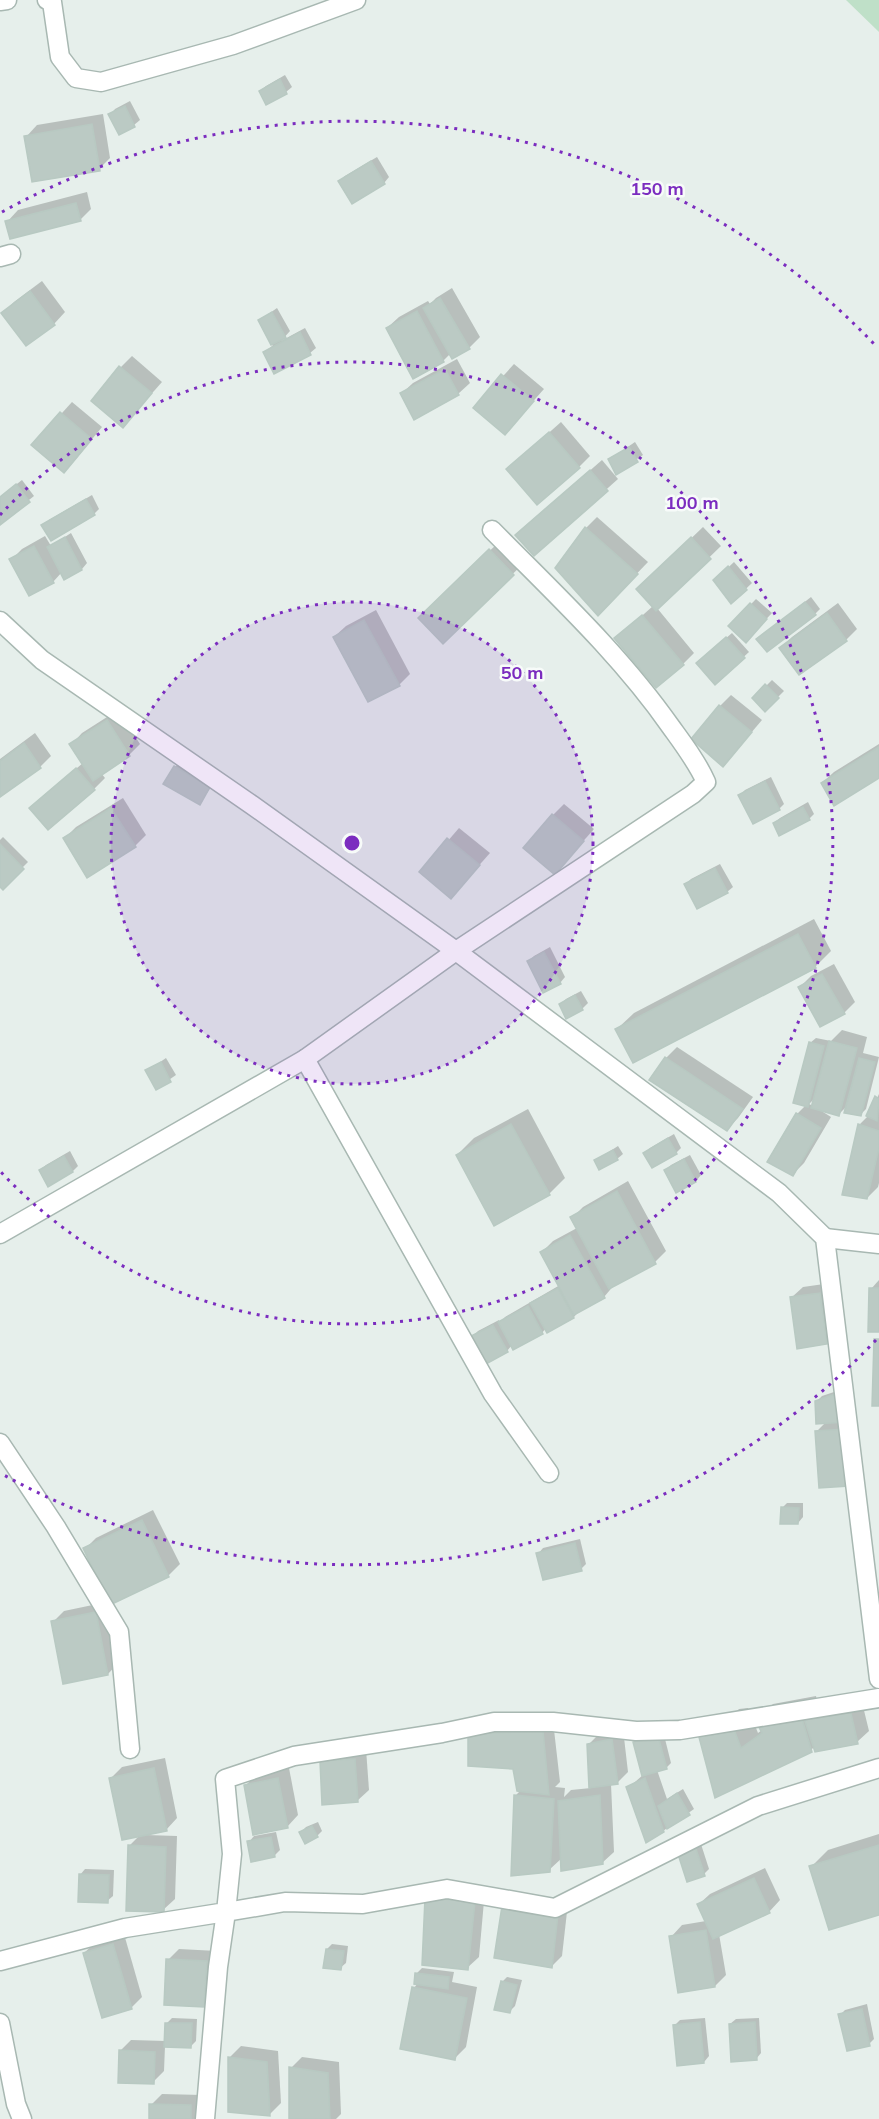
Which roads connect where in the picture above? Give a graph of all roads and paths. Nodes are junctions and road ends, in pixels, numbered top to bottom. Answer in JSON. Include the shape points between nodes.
{"nodes":[{"id":1,"x":7,"y":0,"type":"edge"},
{"id":2,"x":47,"y":0,"type":"edge"},
{"id":3,"x":356,"y":0,"type":"edge"},
{"id":4,"x":0,"y":1,"type":"edge"},
{"id":5,"x":492,"y":530,"type":"dead end"},
{"id":6,"x":0,"y":621,"type":"edge"},
{"id":7,"x":456,"y":951,"type":"junction"},
{"id":8,"x":305,"y":1059,"type":"junction"},
{"id":9,"x":0,"y":1234,"type":"edge"},
{"id":10,"x":825,"y":1238,"type":"junction"},
{"id":11,"x":879,"y":1244,"type":"edge"},
{"id":12,"x":0,"y":1443,"type":"edge"},
{"id":13,"x":549,"y":1473,"type":"dead end"},
{"id":14,"x":879,"y":1679,"type":"edge"},
{"id":15,"x":879,"y":1698,"type":"edge"},
{"id":16,"x":130,"y":1749,"type":"dead end"},
{"id":17,"x":879,"y":1768,"type":"edge"},
{"id":18,"x":226,"y":1912,"type":"junction"},
{"id":19,"x":0,"y":1961,"type":"edge"},
{"id":20,"x":0,"y":2023,"type":"edge"},
{"id":21,"x":22,"y":2119,"type":"edge"},
{"id":22,"x":205,"y":2119,"type":"edge"}],
"edges":[{"from":1,"to":4,"type":"street"},
{"from":2,"to":3,"type":"street","via":[[52,3],[60,57],[76,78],[101,82],[233,45]]},
{"from":5,"to":7,"type":"street","via":[[650,697],[706,782]]},
{"from":6,"to":7,"type":"street","via":[[42,660]]},
{"from":7,"to":8,"type":"street"},
{"from":7,"to":10,"type":"street","via":[[779,1194]]},
{"from":8,"to":9,"type":"street"},
{"from":8,"to":13,"type":"street","via":[[492,1394]]},
{"from":10,"to":11,"type":"street"},
{"from":10,"to":14,"type":"street"},
{"from":12,"to":16,"type":"street","via":[[119,1632]]},
{"from":15,"to":18,"type":"street","via":[[680,1730],[494,1722],[294,1755],[225,1779],[232,1854]]},
{"from":17,"to":18,"type":"street","via":[[758,1806],[555,1908],[447,1889],[363,1904],[285,1902]]},
{"from":18,"to":19,"type":"street","via":[[125,1928]]},
{"from":18,"to":22,"type":"street"},
{"from":20,"to":21,"type":"street"}]}
